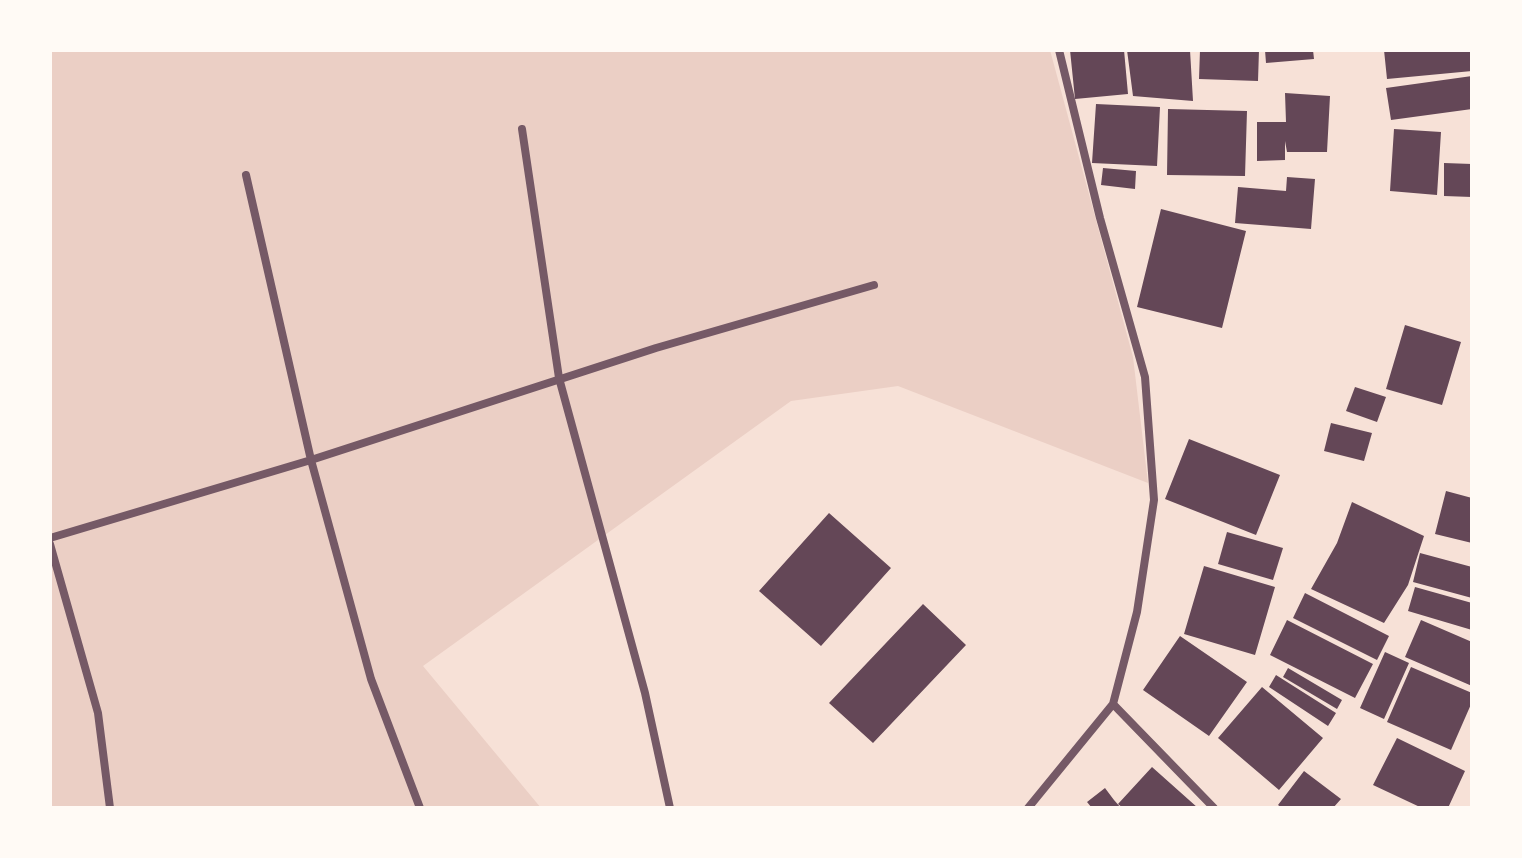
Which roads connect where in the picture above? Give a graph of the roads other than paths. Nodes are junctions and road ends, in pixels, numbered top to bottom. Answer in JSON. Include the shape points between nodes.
{"nodes":[{"id":1,"x":1059,"y":50,"type":"edge"},
{"id":2,"x":522,"y":129,"type":"dead end"},
{"id":3,"x":246,"y":175,"type":"dead end"},
{"id":4,"x":874,"y":285,"type":"dead end"},
{"id":5,"x":559,"y":378,"type":"junction"},
{"id":6,"x":311,"y":460,"type":"junction"},
{"id":7,"x":50,"y":541,"type":"edge"},
{"id":8,"x":1113,"y":704,"type":"junction"},
{"id":9,"x":110,"y":808,"type":"edge"},
{"id":10,"x":420,"y":808,"type":"edge"},
{"id":11,"x":670,"y":808,"type":"edge"},
{"id":12,"x":1028,"y":808,"type":"edge"},
{"id":13,"x":1214,"y":808,"type":"edge"}],
"edges":[{"from":1,"to":8,"type":"street","via":[[1145,377],[1154,500],[1137,612]]},
{"from":2,"to":5,"type":"street"},
{"from":3,"to":6,"type":"street"},
{"from":4,"to":5,"type":"street"},
{"from":5,"to":6,"type":"street"},
{"from":5,"to":11,"type":"street","via":[[645,693]]},
{"from":6,"to":7,"type":"street"},
{"from":6,"to":10,"type":"street","via":[[371,679]]},
{"from":7,"to":9,"type":"street","via":[[98,713]]},
{"from":8,"to":12,"type":"street"},
{"from":8,"to":13,"type":"street"}]}
